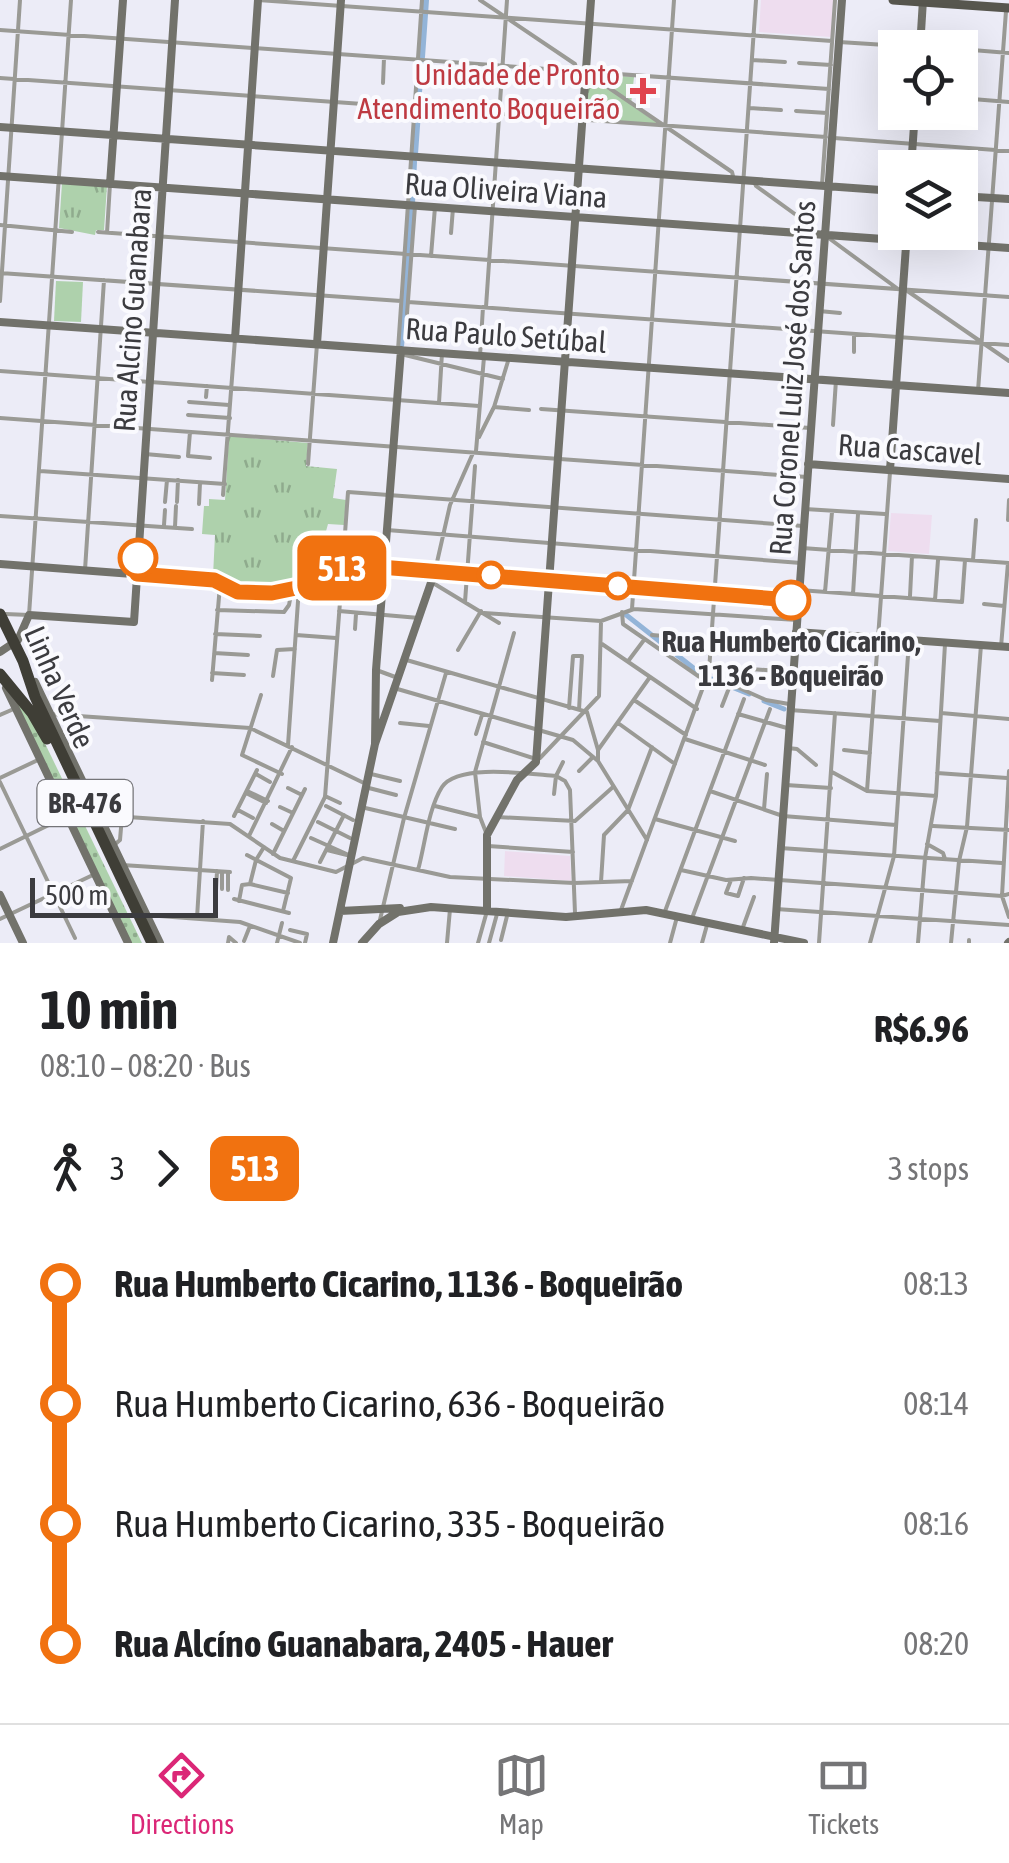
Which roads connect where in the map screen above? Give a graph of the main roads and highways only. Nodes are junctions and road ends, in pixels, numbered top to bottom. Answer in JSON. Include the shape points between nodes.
{"nodes":[{"id":1,"x":123,"y":0,"type":"edge"},
{"id":2,"x":175,"y":0,"type":"edge"},
{"id":3,"x":257,"y":0,"type":"edge"},
{"id":4,"x":591,"y":0,"type":"edge"},
{"id":5,"x":838,"y":0,"type":"edge"},
{"id":6,"x":892,"y":0,"type":"edge"},
{"id":7,"x":923,"y":1,"type":"edge"},
{"id":8,"x":341,"y":3,"type":"edge"},
{"id":9,"x":1007,"y":5,"type":"edge"},
{"id":10,"x":921,"y":30,"type":"edge"},
{"id":11,"x":0,"y":128,"type":"edge"},
{"id":12,"x":114,"y":136,"type":"junction"},
{"id":13,"x":166,"y":139,"type":"junction"},
{"id":14,"x":248,"y":145,"type":"junction"},
{"id":15,"x":330,"y":151,"type":"junction"},
{"id":16,"x":579,"y":168,"type":"junction"},
{"id":17,"x":4,"y":176,"type":"edge"},
{"id":18,"x":110,"y":184,"type":"junction"},
{"id":19,"x":825,"y":186,"type":"junction"},
{"id":20,"x":162,"y":188,"type":"junction"},
{"id":21,"x":878,"y":190,"type":"edge"},
{"id":22,"x":245,"y":194,"type":"junction"},
{"id":23,"x":978,"y":197,"type":"edge"},
{"id":24,"x":327,"y":199,"type":"junction"},
{"id":25,"x":1009,"y":199,"type":"edge"},
{"id":26,"x":576,"y":217,"type":"junction"},
{"id":27,"x":827,"y":235,"type":"junction"},
{"id":28,"x":878,"y":236,"type":"edge"},
{"id":29,"x":978,"y":245,"type":"edge"},
{"id":30,"x":1009,"y":248,"type":"edge"},
{"id":31,"x":905,"y":250,"type":"edge"},
{"id":32,"x":0,"y":322,"type":"edge"},
{"id":33,"x":153,"y":333,"type":"junction"},
{"id":34,"x":235,"y":339,"type":"junction"},
{"id":35,"x":316,"y":344,"type":"junction"},
{"id":36,"x":401,"y":352,"type":"junction"},
{"id":37,"x":565,"y":362,"type":"junction"},
{"id":38,"x":814,"y":379,"type":"junction"},
{"id":39,"x":896,"y":385,"type":"junction"},
{"id":40,"x":1009,"y":392,"type":"edge"},
{"id":41,"x":808,"y":464,"type":"junction"},
{"id":42,"x":890,"y":470,"type":"junction"},
{"id":43,"x":1009,"y":478,"type":"edge"},
{"id":44,"x":0,"y":564,"type":"edge"},
{"id":45,"x":384,"y":567,"type":"junction"},
{"id":46,"x":436,"y":571,"type":"junction"},
{"id":47,"x":137,"y":574,"type":"junction"},
{"id":48,"x":550,"y":580,"type":"junction"},
{"id":49,"x":798,"y":600,"type":"junction"},
{"id":50,"x":0,"y":614,"type":"edge"},
{"id":51,"x":796,"y":632,"type":"junction"},
{"id":52,"x":14,"y":643,"type":"junction"},
{"id":53,"x":1005,"y":647,"type":"edge"},
{"id":54,"x":0,"y":652,"type":"edge"},
{"id":55,"x":23,"y":660,"type":"junction"},
{"id":56,"x":0,"y":674,"type":"edge"},
{"id":57,"x":379,"y":720,"type":"junction"},
{"id":58,"x":0,"y":896,"type":"edge"},
{"id":59,"x":409,"y":908,"type":"junction"},
{"id":60,"x":340,"y":911,"type":"junction"},
{"id":61,"x":492,"y":912,"type":"junction"},
{"id":62,"x":5,"y":917,"type":"edge"},
{"id":63,"x":774,"y":940,"type":"edge"},
{"id":64,"x":20,"y":942,"type":"edge"},
{"id":65,"x":128,"y":943,"type":"edge"},
{"id":66,"x":144,"y":943,"type":"edge"},
{"id":67,"x":152,"y":943,"type":"edge"},
{"id":68,"x":160,"y":943,"type":"edge"},
{"id":69,"x":334,"y":943,"type":"edge"},
{"id":70,"x":362,"y":943,"type":"edge"},
{"id":71,"x":804,"y":943,"type":"edge"}],
"edges":[{"from":1,"to":12,"type":"main road"},
{"from":2,"to":13,"type":"main road","name":"Rua Alcino Guanabara"},
{"from":3,"to":14,"type":"main road"},
{"from":4,"to":16,"type":"main road"},
{"from":5,"to":19,"type":"main road","name":"Rua Coronel Luiz José dos Santos"},
{"from":6,"to":7,"type":"main road"},
{"from":7,"to":9,"type":"main road"},
{"from":7,"to":10,"type":"main road"},
{"from":8,"to":15,"type":"main road"},
{"from":11,"to":12,"type":"main road"},
{"from":12,"to":13,"type":"main road"},
{"from":12,"to":18,"type":"main road"},
{"from":13,"to":14,"type":"main road"},
{"from":13,"to":20,"type":"main road","name":"Rua Alcino Guanabara"},
{"from":14,"to":15,"type":"main road"},
{"from":14,"to":22,"type":"main road"},
{"from":15,"to":16,"type":"main road"},
{"from":15,"to":24,"type":"main road"},
{"from":16,"to":19,"type":"main road"},
{"from":16,"to":26,"type":"main road"},
{"from":17,"to":18,"type":"main road","name":"Rua Oliveira Viana"},
{"from":18,"to":20,"type":"main road","name":"Rua Oliveira Viana"},
{"from":19,"to":21,"type":"main road"},
{"from":19,"to":27,"type":"main road","name":"Rua Coronel Luiz José dos Santos"},
{"from":20,"to":22,"type":"main road","name":"Rua Oliveira Viana"},
{"from":20,"to":33,"type":"main road","name":"Rua Alcino Guanabara"},
{"from":22,"to":24,"type":"main road","name":"Rua Oliveira Viana"},
{"from":22,"to":34,"type":"main road"},
{"from":23,"to":25,"type":"main road"},
{"from":24,"to":26,"type":"main road","name":"Rua Oliveira Viana"},
{"from":24,"to":35,"type":"main road"},
{"from":26,"to":27,"type":"main road","name":"Rua Oliveira Viana"},
{"from":26,"to":37,"type":"main road"},
{"from":27,"to":28,"type":"main road","name":"Rua Oliveira Viana"},
{"from":27,"to":38,"type":"main road","name":"Rua Coronel Luiz José dos Santos"},
{"from":29,"to":30,"type":"main road","name":"Rua Oliveira Viana"},
{"from":31,"to":39,"type":"main road"},
{"from":32,"to":33,"type":"main road","name":"Rua Paulo Setúbal"},
{"from":33,"to":34,"type":"main road","name":"Rua Paulo Setúbal"},
{"from":33,"to":47,"type":"main road","name":"Rua Alcino Guanabara"},
{"from":34,"to":35,"type":"main road","name":"Rua Paulo Setúbal"},
{"from":35,"to":36,"type":"main road","name":"Rua Paulo Setúbal"},
{"from":36,"to":37,"type":"main road","name":"Rua Paulo Setúbal"},
{"from":36,"to":45,"type":"main road"},
{"from":37,"to":38,"type":"main road","name":"Rua Paulo Setúbal"},
{"from":37,"to":48,"type":"main road"},
{"from":38,"to":39,"type":"main road","name":"Rua Paulo Setúbal"},
{"from":38,"to":41,"type":"main road","name":"Rua Coronel Luiz José dos Santos"},
{"from":39,"to":40,"type":"main road","name":"Rua Paulo Setúbal"},
{"from":39,"to":42,"type":"main road"},
{"from":41,"to":42,"type":"main road","name":"Rua Cascavel"},
{"from":41,"to":49,"type":"main road","name":"Rua Coronel Luiz José dos Santos"},
{"from":42,"to":43,"type":"main road","name":"Rua Cascavel"},
{"from":44,"to":47,"type":"main road"},
{"from":45,"to":46,"type":"main road"},
{"from":45,"to":47,"type":"main road","via":[[343,564],[341,588],[267,593]]},
{"from":45,"to":57,"type":"main road"},
{"from":46,"to":48,"type":"main road"},
{"from":46,"to":57,"type":"main road"},
{"from":47,"to":52,"type":"main road","name":"Rua Alcino Guanabara","via":[[134,622],[29,615]]},
{"from":48,"to":49,"type":"main road"},
{"from":48,"to":61,"type":"main road","via":[[536,760],[488,834]]},
{"from":49,"to":51,"type":"main road","name":"Rua Coronel Luiz José dos Santos"},
{"from":50,"to":52,"type":"highway","name":"Linha Verde","number":"BR-476"},
{"from":51,"to":53,"type":"main road"},
{"from":51,"to":63,"type":"main road","name":"Rua Coronel Luiz José dos Santos"},
{"from":52,"to":54,"type":"main road"},
{"from":52,"to":55,"type":"highway","name":"Linha Verde","number":"BR-476"},
{"from":55,"to":67,"type":"highway","name":"Linha Verde","number":"BR-476"},
{"from":55,"to":68,"type":"main road"},
{"from":56,"to":65,"type":"main road"},
{"from":56,"to":66,"type":"highway","name":"Linha Verde","number":"BR-476","via":[[39,725]]},
{"from":57,"to":60,"type":"main road"},
{"from":58,"to":62,"type":"main road"},
{"from":59,"to":60,"type":"main road"},
{"from":59,"to":61,"type":"main road"},
{"from":59,"to":70,"type":"main road","via":[[378,924]]},
{"from":60,"to":69,"type":"main road"},
{"from":61,"to":63,"type":"main road","via":[[664,914]]},
{"from":62,"to":64,"type":"main road"},
{"from":63,"to":71,"type":"main road"}]}
